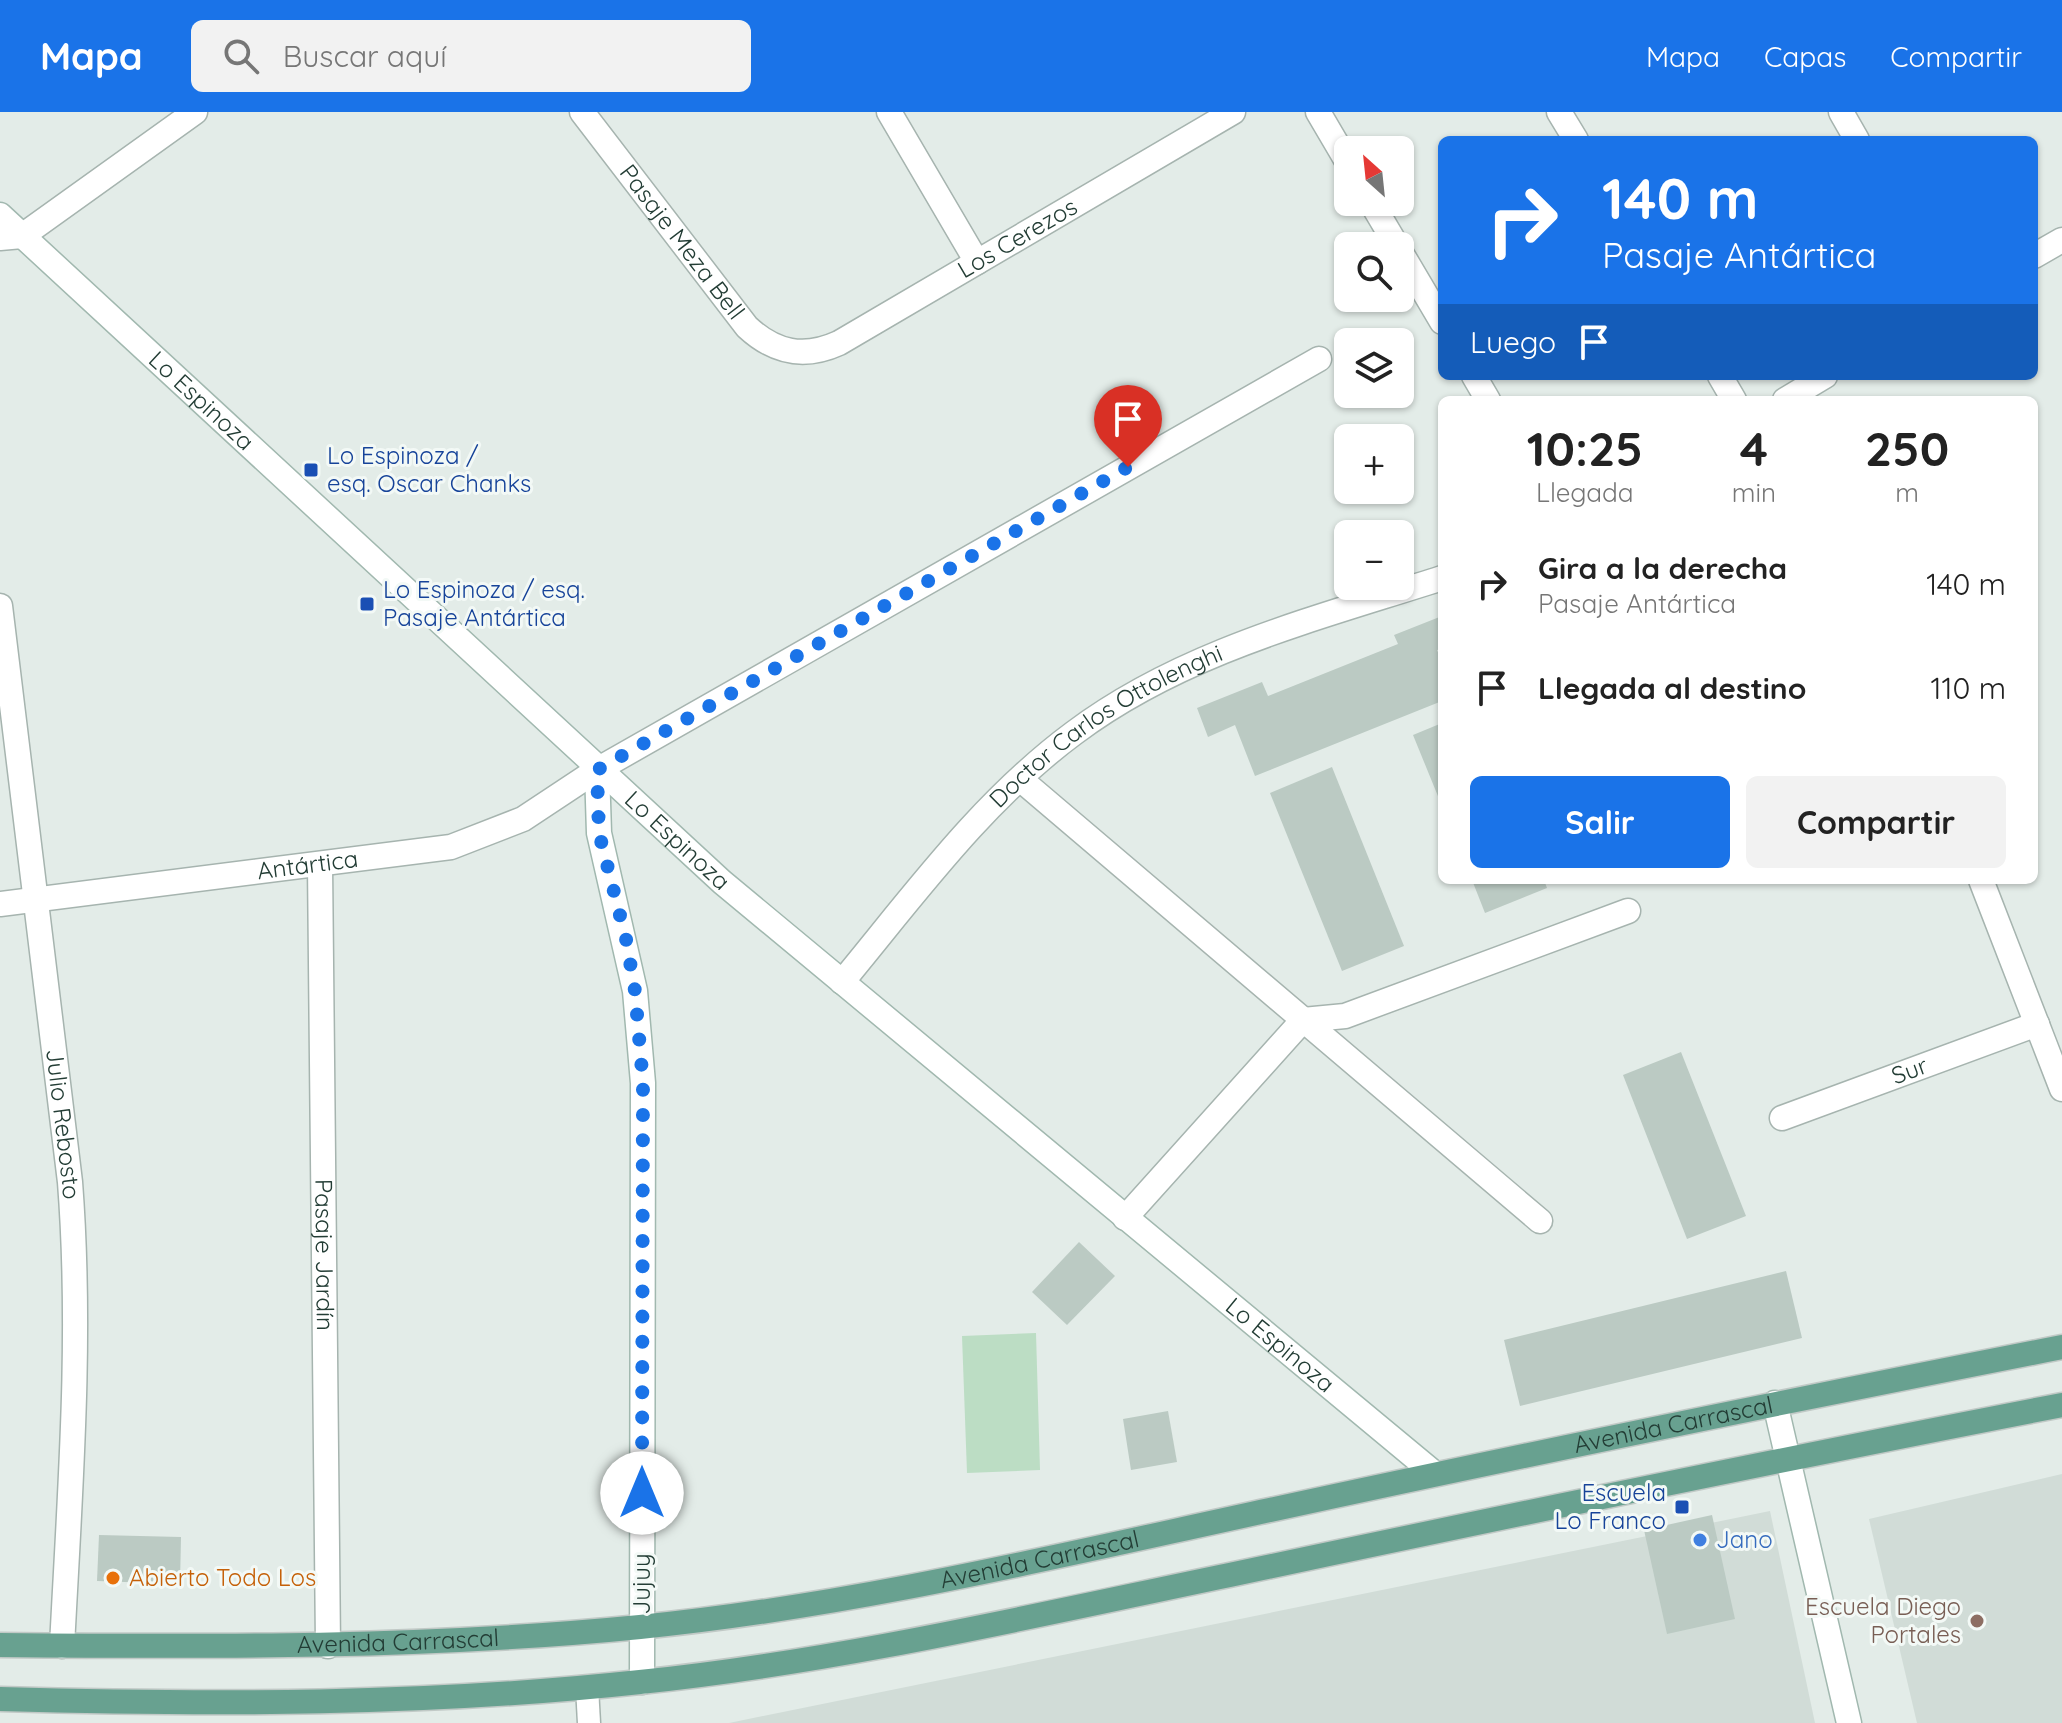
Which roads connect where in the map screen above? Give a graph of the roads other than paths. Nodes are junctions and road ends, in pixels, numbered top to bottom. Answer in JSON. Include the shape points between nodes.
{"nodes":[{"id":1,"x":195,"y":112,"type":"edge"},
{"id":2,"x":582,"y":112,"type":"edge"},
{"id":3,"x":889,"y":112,"type":"edge"},
{"id":4,"x":1318,"y":112,"type":"edge"},
{"id":5,"x":1559,"y":112,"type":"edge"},
{"id":6,"x":1841,"y":112,"type":"edge"},
{"id":7,"x":1221,"y":115,"type":"edge"},
{"id":8,"x":1574,"y":136,"type":"edge"},
{"id":9,"x":1855,"y":136,"type":"edge"},
{"id":10,"x":1334,"y":139,"type":"edge"},
{"id":11,"x":0,"y":215,"type":"edge"},
{"id":12,"x":11,"y":237,"type":"edge"},
{"id":13,"x":2061,"y":242,"type":"edge"},
{"id":14,"x":2038,"y":254,"type":"edge"},
{"id":15,"x":977,"y":262,"type":"junction"},
{"id":16,"x":1414,"y":275,"type":"edge"},
{"id":17,"x":1438,"y":315,"type":"edge"},
{"id":18,"x":796,"y":353,"type":"joint"},
{"id":19,"x":1319,"y":359,"type":"dead end"},
{"id":20,"x":1818,"y":380,"type":"edge"},
{"id":21,"x":1792,"y":396,"type":"edge"},
{"id":22,"x":1438,"y":579,"type":"edge"},
{"id":23,"x":0,"y":606,"type":"edge"},
{"id":24,"x":597,"y":770,"type":"junction"},
{"id":25,"x":1020,"y":779,"type":"junction"},
{"id":26,"x":320,"y":865,"type":"junction"},
{"id":27,"x":1983,"y":884,"type":"edge"},
{"id":28,"x":37,"y":899,"type":"junction"},
{"id":29,"x":0,"y":904,"type":"edge"},
{"id":30,"x":1628,"y":911,"type":"dead end"},
{"id":31,"x":842,"y":982,"type":"junction"},
{"id":32,"x":1303,"y":1020,"type":"junction"},
{"id":33,"x":2037,"y":1024,"type":"junction"},
{"id":34,"x":2062,"y":1089,"type":"edge"},
{"id":35,"x":1782,"y":1118,"type":"dead end"},
{"id":36,"x":1125,"y":1218,"type":"junction"},
{"id":37,"x":1540,"y":1221,"type":"dead end"},
{"id":38,"x":2062,"y":1347,"type":"edge"},
{"id":39,"x":1775,"y":1403,"type":"junction"},
{"id":40,"x":2062,"y":1405,"type":"edge"},
{"id":41,"x":1787,"y":1458,"type":"junction"},
{"id":42,"x":1435,"y":1474,"type":"junction"},
{"id":43,"x":642,"y":1627,"type":"junction"},
{"id":44,"x":0,"y":1645,"type":"edge"},
{"id":45,"x":62,"y":1646,"type":"junction"},
{"id":46,"x":328,"y":1646,"type":"junction"},
{"id":47,"x":642,"y":1682,"type":"junction"},
{"id":48,"x":587,"y":1687,"type":"junction"},
{"id":49,"x":0,"y":1699,"type":"edge"},
{"id":50,"x":589,"y":1723,"type":"edge"},
{"id":51,"x":1849,"y":1723,"type":"edge"}],
"edges":[{"from":1,"to":12,"type":"street"},
{"from":2,"to":18,"type":"street","name":"Pasaje Meza Bell","via":[[747,327],[761,340]]},
{"from":3,"to":15,"type":"street"},
{"from":4,"to":10,"type":"street"},
{"from":5,"to":8,"type":"street"},
{"from":6,"to":9,"type":"street"},
{"from":7,"to":15,"type":"street","name":"Los Cerezos"},
{"from":11,"to":12,"type":"street","name":"Lo Espinoza"},
{"from":12,"to":24,"type":"street","name":"Lo Espinoza"},
{"from":13,"to":14,"type":"street"},
{"from":15,"to":18,"type":"street","name":"Los Cerezos","via":[[839,343]]},
{"from":16,"to":17,"type":"street"},
{"from":19,"to":24,"type":"street","name":"Antártica"},
{"from":20,"to":21,"type":"street"},
{"from":22,"to":25,"type":"street","name":"Doctor Carlos Ottolenghi","via":[[1212,655],[1120,703]]},
{"from":23,"to":28,"type":"street","name":"Julio Rebosto"},
{"from":24,"to":26,"type":"street","name":"Antártica","via":[[536,812],[474,841]]},
{"from":24,"to":31,"type":"street","name":"Lo Espinoza"},
{"from":24,"to":43,"type":"street","name":"Jujuy","via":[[599,833],[626,939],[643,1083]]},
{"from":25,"to":31,"type":"street","name":"Doctor Carlos Ottolenghi","via":[[951,850]]},
{"from":25,"to":32,"type":"street"},
{"from":26,"to":28,"type":"street","name":"Antártica"},
{"from":26,"to":46,"type":"street","name":"Pasaje Jardín"},
{"from":27,"to":33,"type":"street"},
{"from":28,"to":29,"type":"street","name":"Antártica"},
{"from":28,"to":45,"type":"street","name":"Julio Rebosto","via":[[75,1252],[75,1383]]},
{"from":30,"to":32,"type":"street","via":[[1345,1016]]},
{"from":31,"to":36,"type":"street","name":"Lo Espinoza"},
{"from":32,"to":36,"type":"street"},
{"from":32,"to":37,"type":"street"},
{"from":33,"to":34,"type":"street"},
{"from":33,"to":35,"type":"street","name":"Sur"},
{"from":36,"to":42,"type":"street","name":"Lo Espinoza"},
{"from":38,"to":39,"type":"main road","name":"Avenida Carrascal"},
{"from":39,"to":41,"type":"street"},
{"from":39,"to":42,"type":"main road","name":"Avenida Carrascal"},
{"from":40,"to":41,"type":"main road"},
{"from":41,"to":47,"type":"main road","via":[[929,1636]]},
{"from":41,"to":51,"type":"street"},
{"from":42,"to":43,"type":"main road","name":"Avenida Carrascal","via":[[893,1589]]},
{"from":43,"to":46,"type":"main road","name":"Avenida Carrascal"},
{"from":43,"to":47,"type":"street","name":"Jujuy"},
{"from":44,"to":45,"type":"main road","name":"Avenida Carrascal"},
{"from":45,"to":46,"type":"main road","name":"Avenida Carrascal"},
{"from":47,"to":48,"type":"main road"},
{"from":48,"to":49,"type":"main road","via":[[204,1704]]},
{"from":48,"to":50,"type":"lane"}]}
